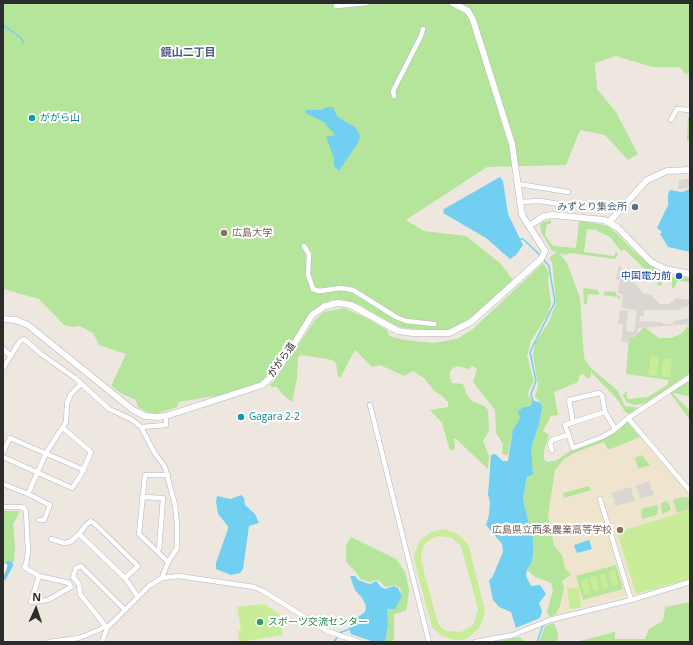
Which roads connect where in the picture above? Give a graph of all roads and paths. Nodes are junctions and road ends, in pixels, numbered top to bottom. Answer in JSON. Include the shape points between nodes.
{"nodes":[{"id":1,"x":367,"y":3,"type":"edge"},
{"id":2,"x":453,"y":3,"type":"edge"},
{"id":3,"x":336,"y":6,"type":"dead end"},
{"id":4,"x":423,"y":29,"type":"dead end"},
{"id":5,"x":394,"y":96,"type":"dead end"},
{"id":6,"x":690,"y":110,"type":"edge"},
{"id":7,"x":671,"y":120,"type":"dead end"},
{"id":8,"x":690,"y":170,"type":"edge"},
{"id":9,"x":518,"y":184,"type":"junction"},
{"id":10,"x":568,"y":192,"type":"dead end"},
{"id":11,"x":520,"y":202,"type":"junction"},
{"id":12,"x":559,"y":204,"type":"dead end"},
{"id":13,"x":609,"y":222,"type":"junction"},
{"id":14,"x":530,"y":226,"type":"junction"},
{"id":15,"x":304,"y":246,"type":"dead end"},
{"id":16,"x":690,"y":274,"type":"edge"},
{"id":17,"x":3,"y":319,"type":"edge"},
{"id":18,"x":434,"y":324,"type":"dead end"},
{"id":19,"x":3,"y":349,"type":"edge"},
{"id":20,"x":11,"y":356,"type":"junction"},
{"id":21,"x":3,"y":368,"type":"edge"},
{"id":22,"x":690,"y":377,"type":"edge"},
{"id":23,"x":81,"y":384,"type":"junction"},
{"id":24,"x":370,"y":405,"type":"dead end"},
{"id":25,"x":605,"y":412,"type":"junction"},
{"id":26,"x":166,"y":416,"type":"junction"},
{"id":27,"x":628,"y":418,"type":"junction"},
{"id":28,"x":573,"y":423,"type":"junction"},
{"id":29,"x":141,"y":427,"type":"junction"},
{"id":30,"x":63,"y":428,"type":"junction"},
{"id":31,"x":615,"y":429,"type":"junction"},
{"id":32,"x":568,"y":435,"type":"junction"},
{"id":33,"x":552,"y":450,"type":"dead end"},
{"id":34,"x":3,"y":452,"type":"edge"},
{"id":35,"x":46,"y":453,"type":"junction"},
{"id":36,"x":3,"y":457,"type":"edge"},
{"id":37,"x":84,"y":470,"type":"junction"},
{"id":38,"x":37,"y":474,"type":"junction"},
{"id":39,"x":168,"y":475,"type":"junction"},
{"id":40,"x":3,"y":484,"type":"edge"},
{"id":41,"x":690,"y":490,"type":"edge"},
{"id":42,"x":28,"y":494,"type":"junction"},
{"id":43,"x":142,"y":497,"type":"junction"},
{"id":44,"x":600,"y":499,"type":"dead end"},
{"id":45,"x":3,"y":507,"type":"edge"},
{"id":46,"x":38,"y":520,"type":"dead end"},
{"id":47,"x":79,"y":534,"type":"junction"},
{"id":48,"x":51,"y":539,"type":"dead end"},
{"id":49,"x":157,"y":551,"type":"junction"},
{"id":50,"x":168,"y":562,"type":"junction"},
{"id":51,"x":5,"y":566,"type":"dead end"},
{"id":52,"x":3,"y":572,"type":"edge"},
{"id":53,"x":39,"y":576,"type":"junction"},
{"id":54,"x":125,"y":578,"type":"junction"},
{"id":55,"x":162,"y":578,"type":"junction"},
{"id":56,"x":690,"y":582,"type":"edge"},
{"id":57,"x":138,"y":597,"type":"junction"},
{"id":58,"x":631,"y":600,"type":"junction"},
{"id":59,"x":125,"y":610,"type":"junction"},
{"id":60,"x":105,"y":629,"type":"junction"},
{"id":61,"x":49,"y":642,"type":"edge"},
{"id":62,"x":102,"y":642,"type":"edge"},
{"id":63,"x":359,"y":642,"type":"edge"},
{"id":64,"x":429,"y":642,"type":"edge"},
{"id":65,"x":475,"y":642,"type":"edge"}],
"edges":[{"from":1,"to":3,"type":"street"},
{"from":2,"to":9,"type":"street","via":[[468,11],[473,20],[512,144]]},
{"from":4,"to":5,"type":"street","via":[[392,91]]},
{"from":6,"to":7,"type":"street","via":[[677,109]]},
{"from":8,"to":13,"type":"street","via":[[667,171],[647,180]]},
{"from":9,"to":10,"type":"street"},
{"from":9,"to":11,"type":"street"},
{"from":11,"to":12,"type":"street","via":[[540,201]]},
{"from":11,"to":14,"type":"street","via":[[522,215]]},
{"from":13,"to":14,"type":"street","via":[[553,215],[544,216]]},
{"from":13,"to":16,"type":"street","via":[[652,262],[665,269]]},
{"from":14,"to":26,"type":"street","name":"ががら道","via":[[543,255],[471,322],[449,334],[403,332],[351,305],[338,303],[325,306],[312,315],[281,365],[262,384]]},
{"from":15,"to":18,"type":"street","via":[[309,254],[308,274],[312,289],[353,290],[396,317],[406,321]]},
{"from":17,"to":26,"type":"street","name":"ががら道","via":[[16,320],[28,325],[132,410],[152,417]]},
{"from":19,"to":20,"type":"street"},
{"from":20,"to":21,"type":"street"},
{"from":20,"to":23,"type":"street","via":[[24,339]]},
{"from":22,"to":27,"type":"street"},
{"from":23,"to":29,"type":"street","via":[[109,409],[131,419]]},
{"from":23,"to":30,"type":"street","via":[[71,394]]},
{"from":24,"to":64,"type":"street"},
{"from":25,"to":28,"type":"street"},
{"from":25,"to":28,"type":"street","via":[[602,395],[599,393],[569,400]]},
{"from":25,"to":31,"type":"street"},
{"from":26,"to":29,"type":"street","via":[[166,425]]},
{"from":27,"to":31,"type":"street"},
{"from":27,"to":41,"type":"street"},
{"from":28,"to":32,"type":"street","via":[[565,425]]},
{"from":29,"to":39,"type":"street"},
{"from":30,"to":35,"type":"street"},
{"from":30,"to":37,"type":"street","via":[[91,452]]},
{"from":31,"to":32,"type":"street","via":[[573,448]]},
{"from":32,"to":33,"type":"street","via":[[552,440]]},
{"from":34,"to":35,"type":"street","via":[[10,438]]},
{"from":35,"to":37,"type":"street"},
{"from":35,"to":38,"type":"street"},
{"from":36,"to":38,"type":"street"},
{"from":37,"to":38,"type":"street","via":[[72,488]]},
{"from":38,"to":42,"type":"street"},
{"from":39,"to":43,"type":"street","via":[[145,475]]},
{"from":39,"to":50,"type":"street","via":[[175,505],[178,539],[177,548]]},
{"from":40,"to":42,"type":"street"},
{"from":42,"to":46,"type":"street","via":[[50,505],[44,520]]},
{"from":43,"to":49,"type":"street","via":[[139,534]]},
{"from":43,"to":49,"type":"street","via":[[162,498]]},
{"from":44,"to":58,"type":"street"},
{"from":45,"to":53,"type":"street","via":[[24,508],[28,552],[24,567]]},
{"from":47,"to":48,"type":"street","via":[[70,542]]},
{"from":47,"to":54,"type":"street"},
{"from":47,"to":54,"type":"street","via":[[91,521],[138,566]]},
{"from":49,"to":50,"type":"street"},
{"from":50,"to":55,"type":"street"},
{"from":51,"to":52,"type":"street"},
{"from":53,"to":53,"type":"street","via":[[69,583],[71,587],[48,600],[31,602]]},
{"from":54,"to":57,"type":"street"},
{"from":55,"to":57,"type":"street"},
{"from":55,"to":63,"type":"street","via":[[192,577],[254,587],[324,630]]},
{"from":56,"to":58,"type":"street"},
{"from":57,"to":59,"type":"street"},
{"from":58,"to":65,"type":"street","via":[[544,623],[513,635]]},
{"from":59,"to":60,"type":"street"},
{"from":59,"to":60,"type":"street","via":[[80,566],[76,568],[73,577],[79,584],[80,594]]},
{"from":60,"to":61,"type":"street","via":[[79,638]]},
{"from":60,"to":62,"type":"street"}]}
